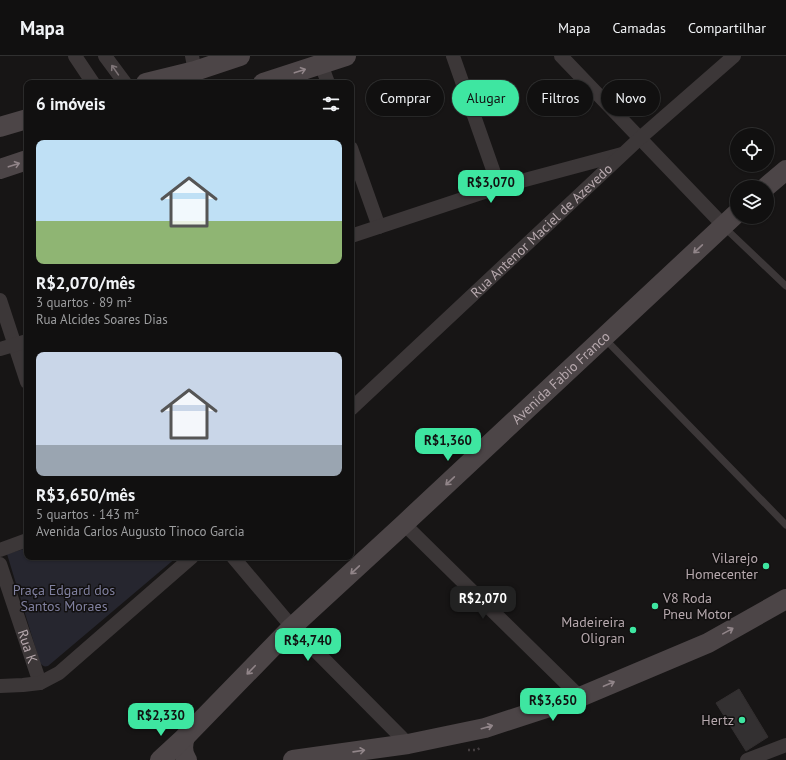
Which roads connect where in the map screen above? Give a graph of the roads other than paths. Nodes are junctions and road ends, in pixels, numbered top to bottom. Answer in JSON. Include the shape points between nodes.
{"nodes":[{"id":1,"x":75,"y":56,"type":"edge"},
{"id":2,"x":106,"y":56,"type":"edge"},
{"id":3,"x":240,"y":56,"type":"edge"},
{"id":4,"x":346,"y":56,"type":"edge"},
{"id":5,"x":453,"y":56,"type":"edge"},
{"id":6,"x":561,"y":56,"type":"edge"},
{"id":7,"x":734,"y":56,"type":"edge"},
{"id":8,"x":193,"y":63,"type":"edge"},
{"id":9,"x":321,"y":64,"type":"junction"},
{"id":10,"x":91,"y":80,"type":"edge"},
{"id":11,"x":122,"y":80,"type":"edge"},
{"id":12,"x":153,"y":80,"type":"edge"},
{"id":13,"x":272,"y":80,"type":"edge"},
{"id":14,"x":327,"y":80,"type":"edge"},
{"id":15,"x":24,"y":120,"type":"edge"},
{"id":16,"x":0,"y":127,"type":"edge"},
{"id":17,"x":639,"y":139,"type":"junction"},
{"id":18,"x":625,"y":153,"type":"junction"},
{"id":19,"x":354,"y":156,"type":"edge"},
{"id":20,"x":24,"y":161,"type":"edge"},
{"id":21,"x":0,"y":169,"type":"edge"},
{"id":22,"x":786,"y":170,"type":"edge"},
{"id":23,"x":774,"y":180,"type":"edge"},
{"id":24,"x":499,"y":187,"type":"junction"},
{"id":25,"x":730,"y":219,"type":"edge"},
{"id":26,"x":734,"y":224,"type":"edge"},
{"id":27,"x":379,"y":227,"type":"junction"},
{"id":28,"x":354,"y":235,"type":"edge"},
{"id":29,"x":786,"y":286,"type":"edge"},
{"id":30,"x":0,"y":300,"type":"edge"},
{"id":31,"x":603,"y":338,"type":"junction"},
{"id":32,"x":21,"y":343,"type":"edge"},
{"id":33,"x":0,"y":349,"type":"edge"},
{"id":34,"x":24,"y":362,"type":"edge"},
{"id":35,"x":354,"y":406,"type":"edge"},
{"id":36,"x":404,"y":524,"type":"junction"},
{"id":37,"x":786,"y":524,"type":"edge"},
{"id":38,"x":24,"y":541,"type":"edge"},
{"id":39,"x":0,"y":550,"type":"edge"},
{"id":40,"x":189,"y":560,"type":"edge"},
{"id":41,"x":235,"y":560,"type":"edge"},
{"id":42,"x":0,"y":564,"type":"edge"},
{"id":43,"x":786,"y":599,"type":"edge"},
{"id":44,"x":292,"y":628,"type":"junction"},
{"id":45,"x":40,"y":683,"type":"junction"},
{"id":46,"x":0,"y":686,"type":"edge"},
{"id":47,"x":580,"y":697,"type":"junction"},
{"id":48,"x":185,"y":737,"type":"junction"},
{"id":49,"x":408,"y":744,"type":"junction"},
{"id":50,"x":786,"y":745,"type":"edge"},
{"id":51,"x":160,"y":760,"type":"edge"},
{"id":52,"x":187,"y":760,"type":"edge"},
{"id":53,"x":293,"y":760,"type":"edge"},
{"id":54,"x":747,"y":760,"type":"edge"}],
"edges":[{"from":1,"to":10,"type":"street"},
{"from":11,"to":2,"type":"street","one_way":true},
{"from":3,"to":8,"type":"main road"},
{"from":4,"to":9,"type":"main road"},
{"from":5,"to":24,"type":"street"},
{"from":6,"to":17,"type":"street"},
{"from":7,"to":17,"type":"street","name":"Rua Antenor Maciel de Azevedo"},
{"from":8,"to":12,"type":"main road"},
{"from":13,"to":9,"type":"main road","one_way":true},
{"from":9,"to":14,"type":"street"},
{"from":15,"to":16,"type":"main road"},
{"from":17,"to":18,"type":"street","name":"Rua Antenor Maciel de Azevedo"},
{"from":17,"to":25,"type":"street"},
{"from":18,"to":24,"type":"street"},
{"from":18,"to":35,"type":"street","name":"Rua Antenor Maciel de Azevedo"},
{"from":19,"to":27,"type":"street"},
{"from":21,"to":20,"type":"main road","one_way":true},
{"from":22,"to":23,"type":"main road"},
{"from":24,"to":27,"type":"street"},
{"from":25,"to":31,"type":"main road","name":"Avenida Fabio Franco","one_way":true},
{"from":26,"to":29,"type":"lane"},
{"from":27,"to":28,"type":"street"},
{"from":30,"to":32,"type":"street"},
{"from":31,"to":36,"type":"main road","name":"Avenida Fabio Franco","one_way":true},
{"from":31,"to":37,"type":"lane"},
{"from":32,"to":33,"type":"street"},
{"from":32,"to":34,"type":"street"},
{"from":36,"to":44,"type":"main road","name":"Avenida Fabio Franco","one_way":true},
{"from":36,"to":47,"type":"street"},
{"from":38,"to":39,"type":"street"},
{"from":40,"to":45,"type":"street","via":[[59,673]]},
{"from":41,"to":44,"type":"street"},
{"from":42,"to":45,"type":"street","name":"Rua K"},
{"from":47,"to":43,"type":"main road","one_way":true,"via":[[708,643]]},
{"from":44,"to":48,"type":"main road","name":"Avenida Fabio Franco","one_way":true},
{"from":44,"to":49,"type":"street"},
{"from":45,"to":46,"type":"street"},
{"from":49,"to":47,"type":"main road","one_way":true,"via":[[485,728]]},
{"from":48,"to":51,"type":"main road","name":"Avenida Fabio Franco"},
{"from":48,"to":52,"type":"main road","via":[[183,752]]},
{"from":53,"to":49,"type":"main road","one_way":true},
{"from":50,"to":54,"type":"street"}]}
